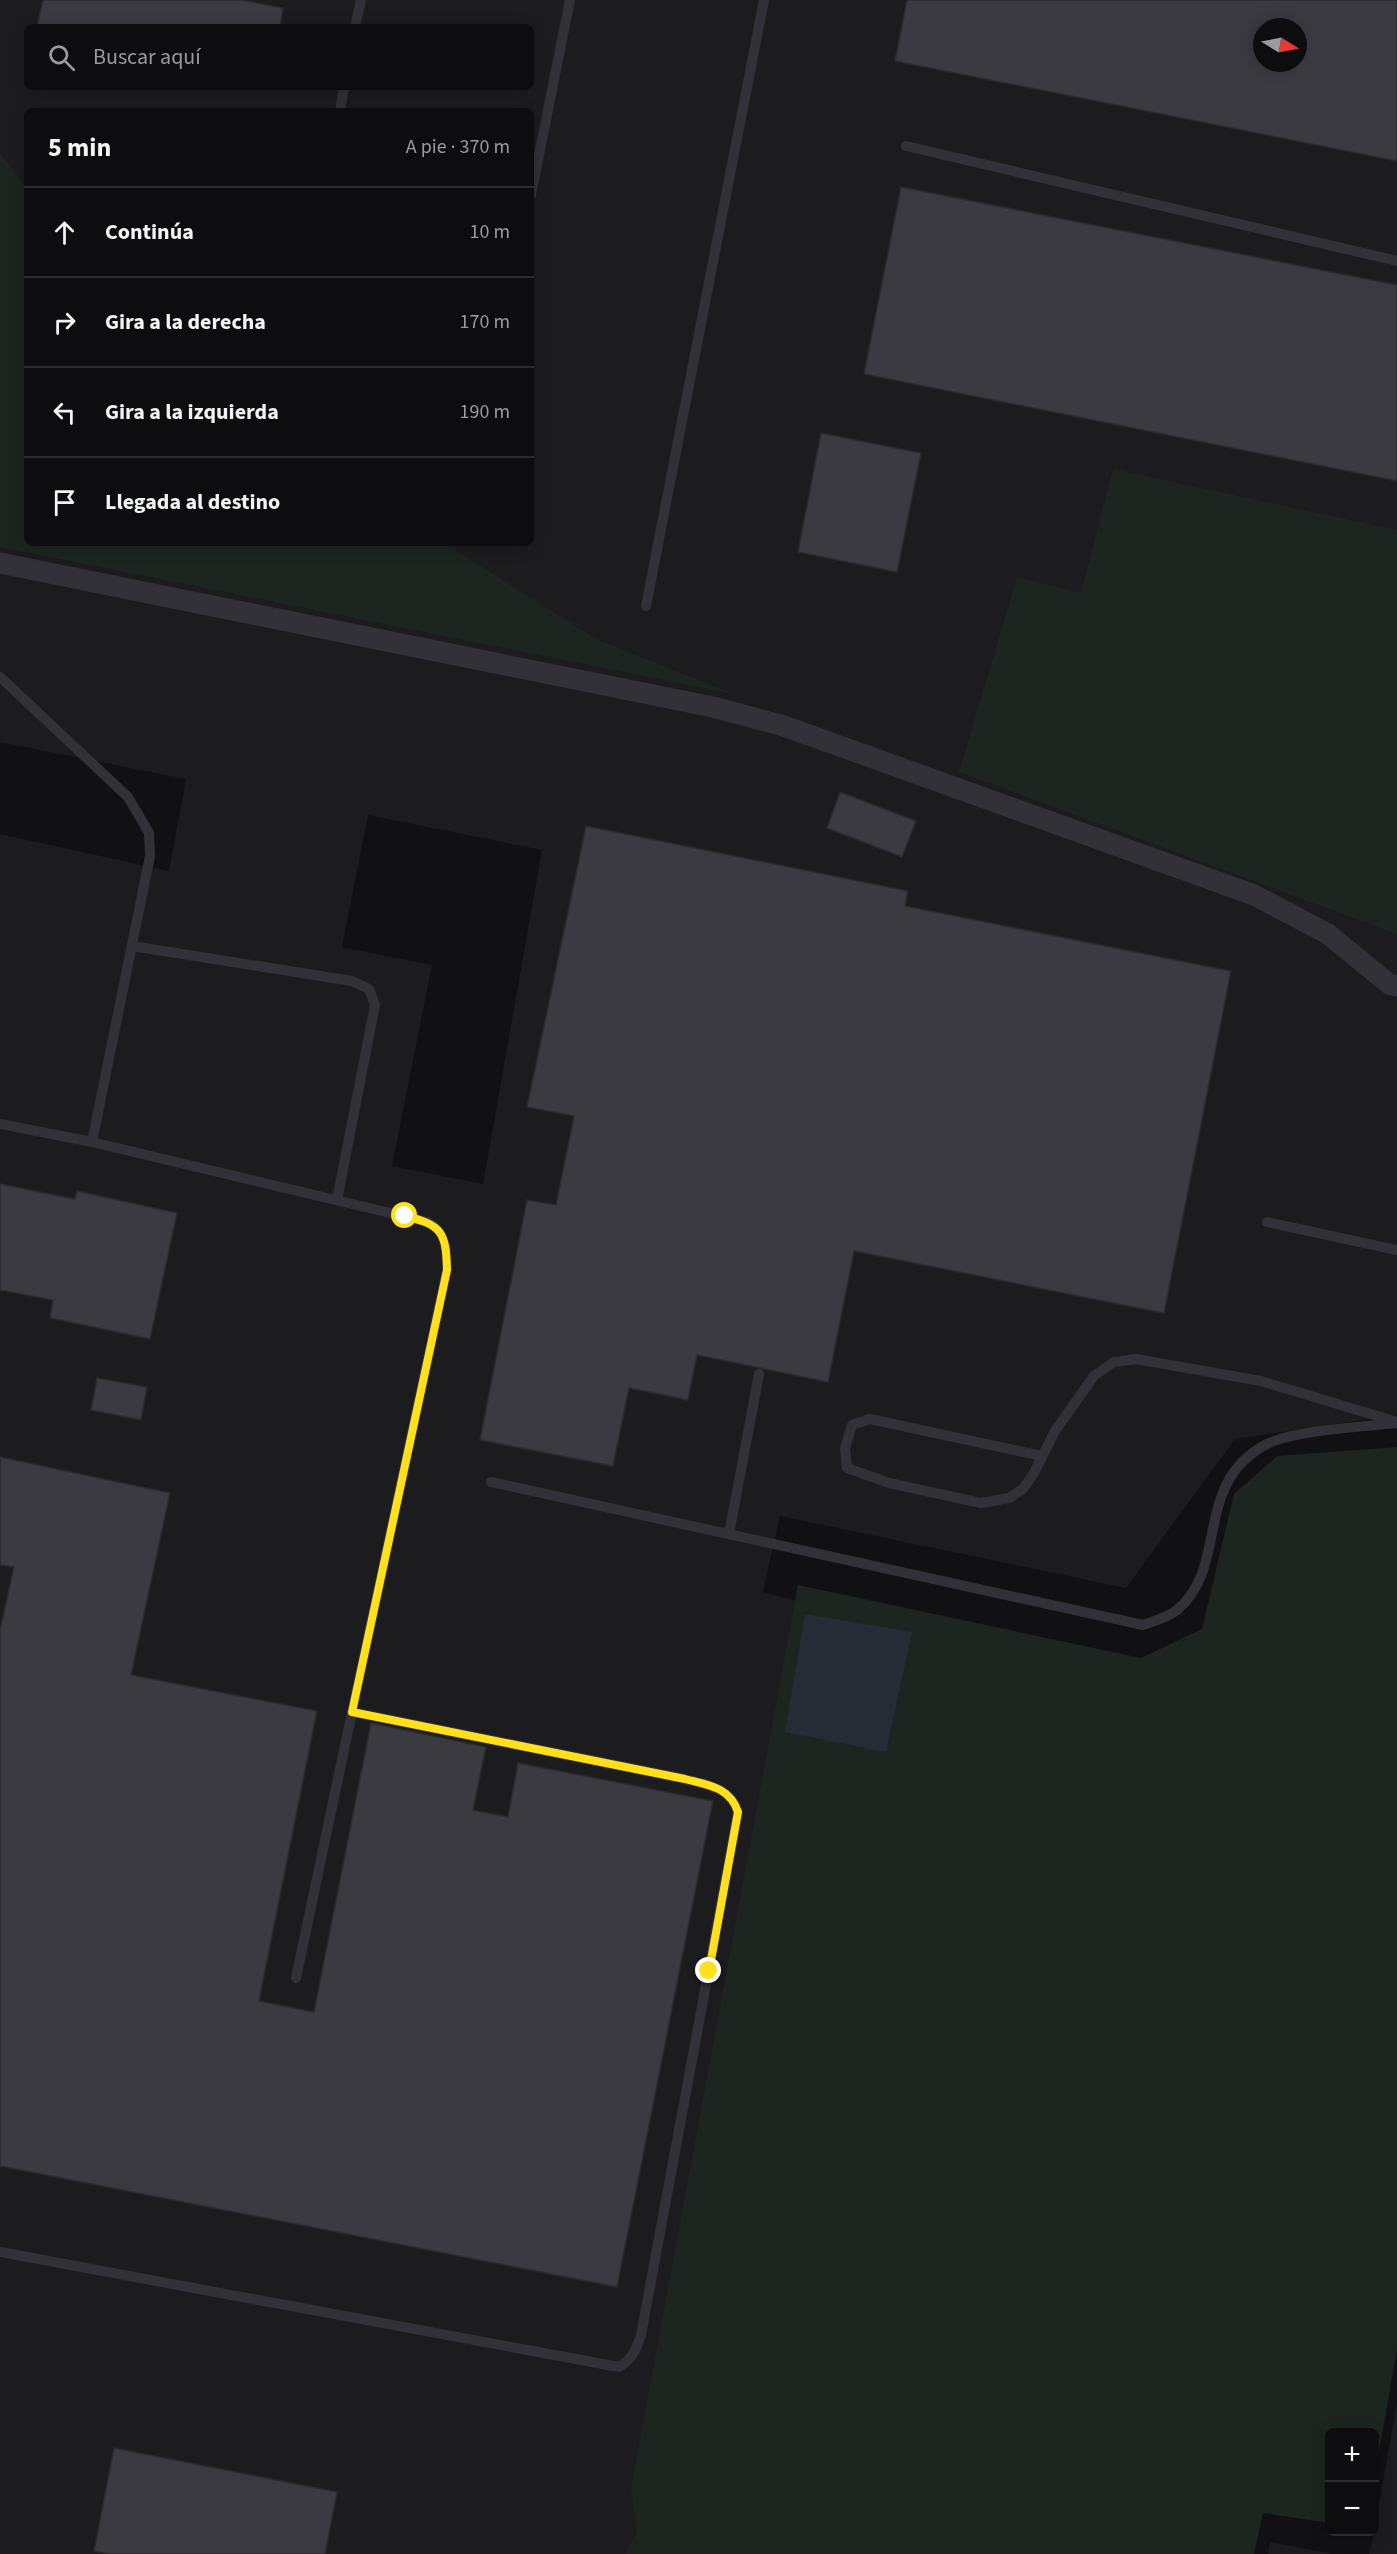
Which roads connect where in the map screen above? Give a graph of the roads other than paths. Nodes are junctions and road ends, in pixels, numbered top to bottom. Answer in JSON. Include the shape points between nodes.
{"nodes":[{"id":1,"x":361,"y":0,"type":"edge"},
{"id":2,"x":570,"y":0,"type":"edge"},
{"id":3,"x":764,"y":0,"type":"edge"},
{"id":4,"x":357,"y":24,"type":"edge"},
{"id":5,"x":344,"y":90,"type":"edge"},
{"id":6,"x":340,"y":108,"type":"edge"},
{"id":7,"x":906,"y":146,"type":"dead end"},
{"id":8,"x":534,"y":180,"type":"edge"},
{"id":9,"x":1397,"y":261,"type":"edge"},
{"id":10,"x":0,"y":563,"type":"edge"},
{"id":11,"x":646,"y":606,"type":"dead end"},
{"id":12,"x":0,"y":676,"type":"edge"},
{"id":13,"x":132,"y":946,"type":"junction"},
{"id":14,"x":1397,"y":986,"type":"edge"},
{"id":15,"x":0,"y":1124,"type":"edge"},
{"id":16,"x":92,"y":1142,"type":"junction"},
{"id":17,"x":337,"y":1200,"type":"junction"},
{"id":18,"x":1267,"y":1222,"type":"dead end"},
{"id":19,"x":1397,"y":1250,"type":"edge"},
{"id":20,"x":759,"y":1374,"type":"dead end"},
{"id":21,"x":1397,"y":1422,"type":"edge"},
{"id":22,"x":1042,"y":1456,"type":"junction"},
{"id":23,"x":491,"y":1482,"type":"dead end"},
{"id":24,"x":729,"y":1534,"type":"junction"},
{"id":25,"x":352,"y":1712,"type":"junction"},
{"id":26,"x":296,"y":1978,"type":"dead end"},
{"id":27,"x":0,"y":2252,"type":"edge"}],
"edges":[{"from":1,"to":4,"type":"lane"},
{"from":2,"to":8,"type":"lane"},
{"from":3,"to":11,"type":"lane"},
{"from":5,"to":6,"type":"lane"},
{"from":7,"to":9,"type":"lane"},
{"from":10,"to":14,"type":"street","via":[[713,707],[784,726],[1254,895],[1328,933]]},
{"from":12,"to":13,"type":"lane","via":[[128,797],[146,825],[150,856]]},
{"from":13,"to":16,"type":"lane"},
{"from":13,"to":17,"type":"lane","via":[[352,981],[369,989],[375,1005]]},
{"from":15,"to":16,"type":"lane"},
{"from":16,"to":17,"type":"lane"},
{"from":17,"to":25,"type":"lane","via":[[428,1222],[438,1228],[447,1253],[447,1270]]},
{"from":18,"to":19,"type":"lane"},
{"from":20,"to":24,"type":"lane"},
{"from":21,"to":22,"type":"lane","via":[[1261,1381],[1136,1359],[1114,1362],[1094,1376]]},
{"from":21,"to":24,"type":"lane","via":[[1290,1436],[1256,1450],[1228,1477],[1194,1590],[1167,1617],[1143,1624]]},
{"from":22,"to":22,"type":"lane","via":[[1023,1489],[1009,1498],[981,1503],[889,1483],[847,1468],[844,1448],[852,1425],[870,1419]]},
{"from":23,"to":24,"type":"lane"},
{"from":25,"to":26,"type":"lane"},
{"from":25,"to":27,"type":"lane","via":[[715,1786],[735,1803],[738,1812],[669,2188],[641,2335],[632,2358],[619,2367]]}]}
